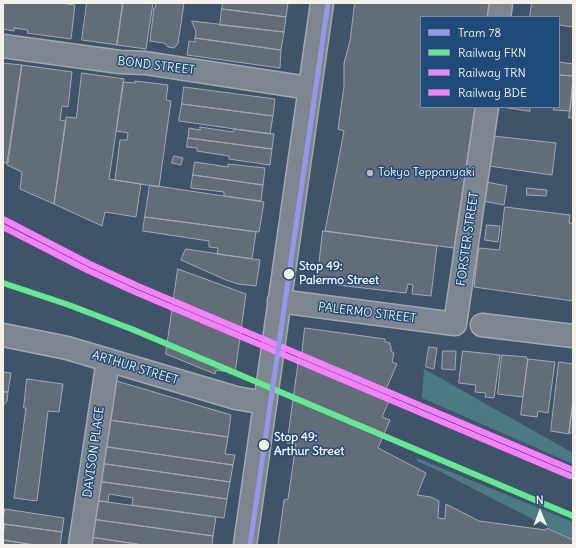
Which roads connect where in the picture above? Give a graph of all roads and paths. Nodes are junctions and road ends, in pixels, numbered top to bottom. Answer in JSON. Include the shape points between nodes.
{"nodes":[{"id":1,"x":322,"y":3,"type":"edge"},
{"id":2,"x":501,"y":3,"type":"edge"},
{"id":3,"x":499,"y":16,"type":"edge"},
{"id":4,"x":3,"y":46,"type":"edge"},
{"id":5,"x":309,"y":88,"type":"junction"},
{"id":6,"x":487,"y":108,"type":"edge"},
{"id":7,"x":279,"y":302,"type":"junction"},
{"id":8,"x":456,"y":324,"type":"joint"},
{"id":9,"x":482,"y":325,"type":"dead end"},
{"id":10,"x":3,"y":335,"type":"edge"},
{"id":11,"x":573,"y":336,"type":"edge"},
{"id":12,"x":108,"y":360,"type":"junction"},
{"id":13,"x":265,"y":403,"type":"junction"},
{"id":14,"x":80,"y":545,"type":"edge"},
{"id":15,"x":245,"y":545,"type":"edge"}],
"edges":[{"from":1,"to":5,"type":"street"},
{"from":2,"to":3,"type":"street"},
{"from":4,"to":5,"type":"street","name":"BOND STREET","via":[[145,63]]},
{"from":5,"to":7,"type":"street"},
{"from":6,"to":8,"type":"street","name":"FORSTER STREET"},
{"from":7,"to":8,"type":"street","name":"PALERMO STREET"},
{"from":7,"to":13,"type":"street"},
{"from":9,"to":11,"type":"street"},
{"from":10,"to":12,"type":"street","name":"ARTHUR STREET","via":[[67,348]]},
{"from":12,"to":13,"type":"street","name":"ARTHUR STREET","via":[[236,398]]},
{"from":12,"to":14,"type":"street","name":"DAVISON PLACE"},
{"from":13,"to":15,"type":"street"}]}
